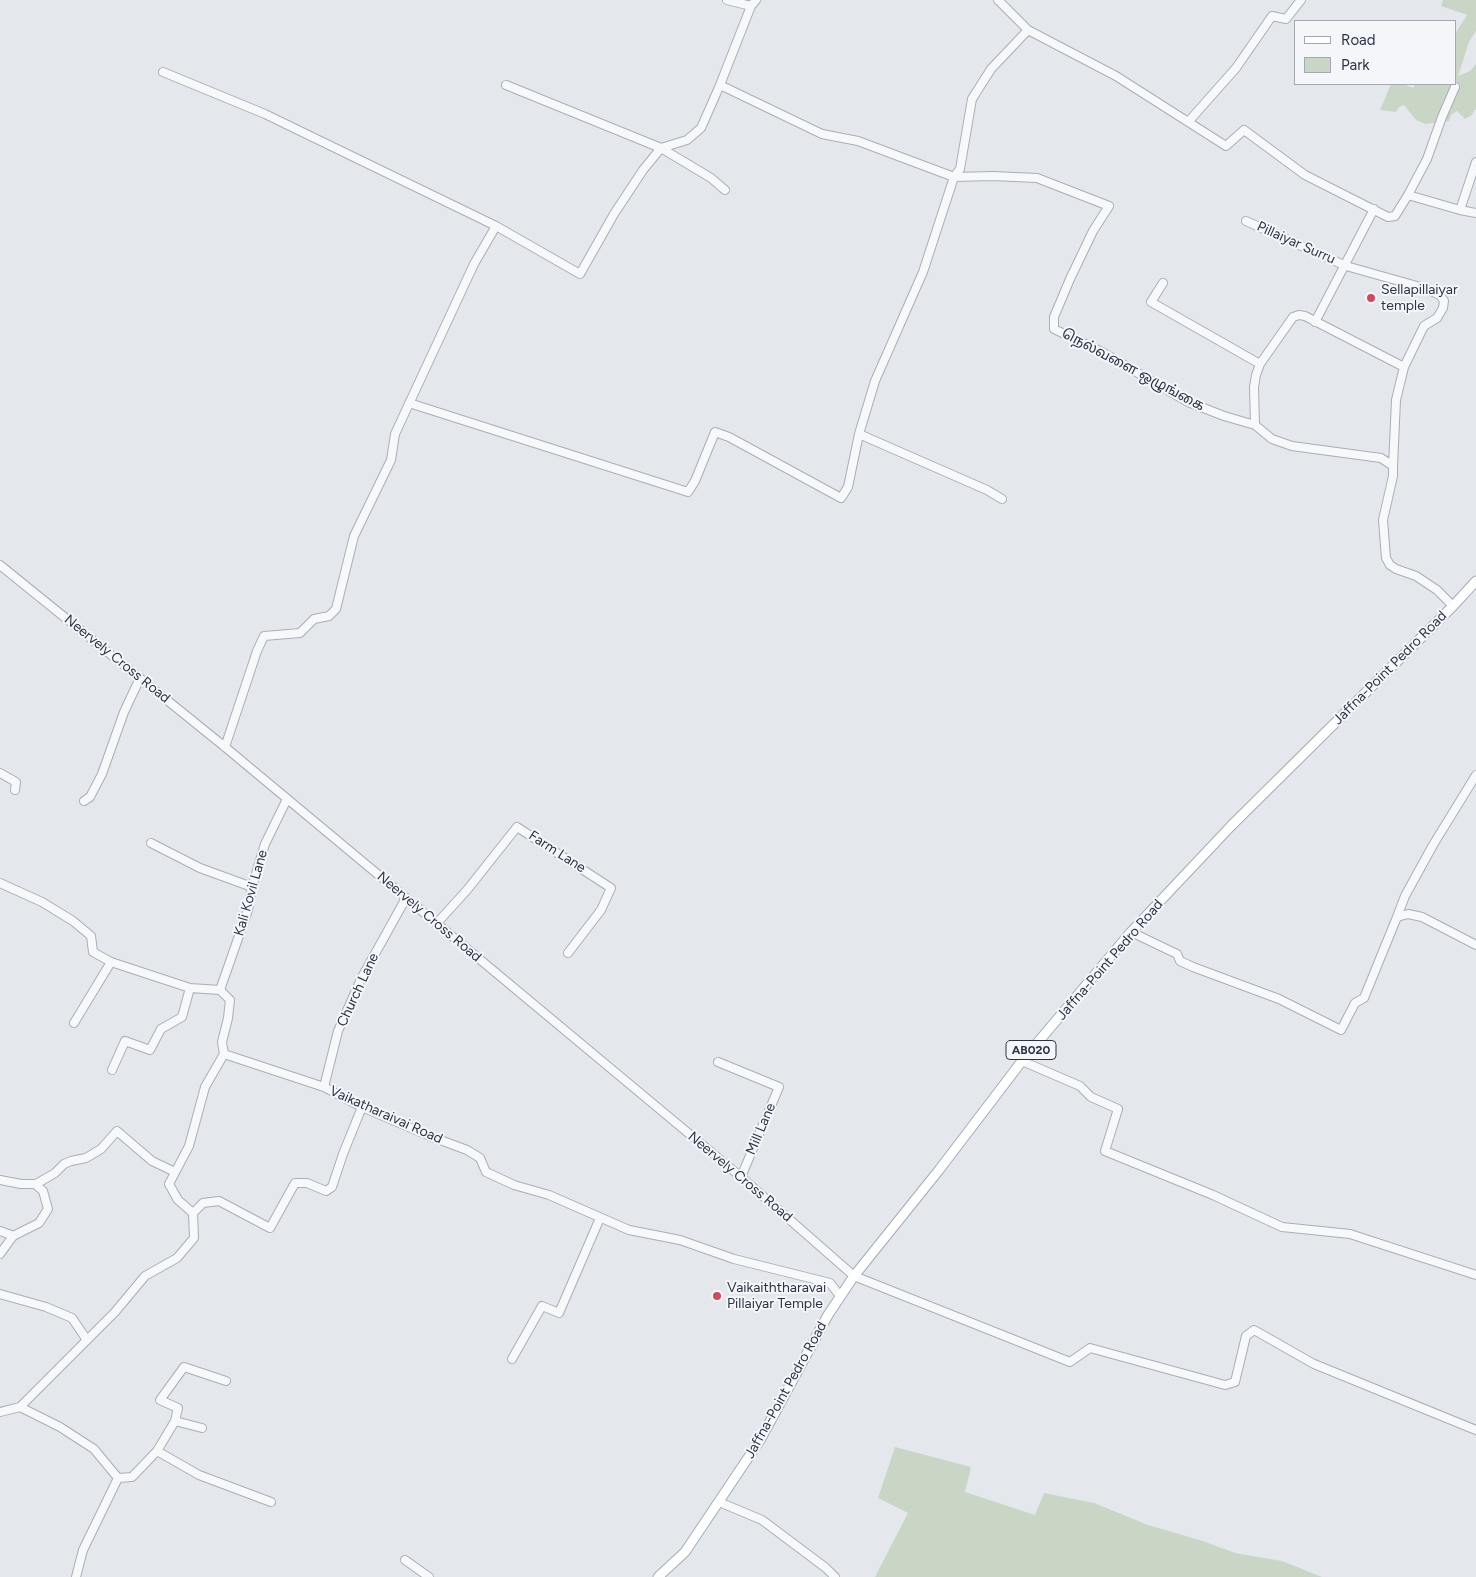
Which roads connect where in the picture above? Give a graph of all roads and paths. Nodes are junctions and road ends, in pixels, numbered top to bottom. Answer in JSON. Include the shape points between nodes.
{"nodes":[{"id":1,"x":727,"y":0,"type":"edge"},
{"id":2,"x":998,"y":0,"type":"edge"},
{"id":3,"x":1301,"y":0,"type":"edge"},
{"id":4,"x":754,"y":3,"type":"edge"},
{"id":5,"x":1028,"y":30,"type":"junction"},
{"id":6,"x":163,"y":72,"type":"dead end"},
{"id":7,"x":506,"y":85,"type":"dead end"},
{"id":8,"x":720,"y":85,"type":"junction"},
{"id":9,"x":1455,"y":87,"type":"dead end"},
{"id":10,"x":1189,"y":122,"type":"junction"},
{"id":11,"x":661,"y":148,"type":"junction"},
{"id":12,"x":1476,"y":162,"type":"edge"},
{"id":13,"x":954,"y":177,"type":"junction"},
{"id":14,"x":725,"y":190,"type":"dead end"},
{"id":15,"x":1408,"y":195,"type":"junction"},
{"id":16,"x":1374,"y":209,"type":"junction"},
{"id":17,"x":1460,"y":210,"type":"junction"},
{"id":18,"x":1476,"y":213,"type":"edge"},
{"id":19,"x":1246,"y":221,"type":"dead end"},
{"id":20,"x":496,"y":226,"type":"junction"},
{"id":21,"x":1346,"y":266,"type":"junction"},
{"id":22,"x":1163,"y":283,"type":"dead end"},
{"id":23,"x":1316,"y":322,"type":"junction"},
{"id":24,"x":1260,"y":364,"type":"junction"},
{"id":25,"x":1404,"y":367,"type":"junction"},
{"id":26,"x":410,"y":403,"type":"junction"},
{"id":27,"x":1255,"y":425,"type":"junction"},
{"id":28,"x":859,"y":434,"type":"junction"},
{"id":29,"x":1393,"y":466,"type":"junction"},
{"id":30,"x":1002,"y":499,"type":"dead end"},
{"id":31,"x":0,"y":565,"type":"edge"},
{"id":32,"x":1476,"y":580,"type":"edge"},
{"id":33,"x":1453,"y":606,"type":"junction"},
{"id":34,"x":140,"y":678,"type":"junction"},
{"id":35,"x":225,"y":747,"type":"junction"},
{"id":36,"x":0,"y":773,"type":"edge"},
{"id":37,"x":1476,"y":775,"type":"edge"},
{"id":38,"x":16,"y":790,"type":"dead end"},
{"id":39,"x":287,"y":798,"type":"junction"},
{"id":40,"x":84,"y":801,"type":"dead end"},
{"id":41,"x":151,"y":843,"type":"dead end"},
{"id":42,"x":0,"y":883,"type":"edge"},
{"id":43,"x":252,"y":887,"type":"junction"},
{"id":44,"x":406,"y":898,"type":"junction"},
{"id":45,"x":1397,"y":917,"type":"junction"},
{"id":46,"x":436,"y":923,"type":"junction"},
{"id":47,"x":1131,"y":932,"type":"junction"},
{"id":48,"x":1476,"y":945,"type":"edge"},
{"id":49,"x":568,"y":953,"type":"dead end"},
{"id":50,"x":111,"y":962,"type":"junction"},
{"id":51,"x":190,"y":988,"type":"junction"},
{"id":52,"x":220,"y":990,"type":"junction"},
{"id":53,"x":74,"y":1023,"type":"dead end"},
{"id":54,"x":224,"y":1054,"type":"junction"},
{"id":55,"x":1022,"y":1061,"type":"junction"},
{"id":56,"x":718,"y":1062,"type":"dead end"},
{"id":57,"x":112,"y":1070,"type":"dead end"},
{"id":58,"x":324,"y":1087,"type":"junction"},
{"id":59,"x":362,"y":1107,"type":"junction"},
{"id":60,"x":174,"y":1172,"type":"junction"},
{"id":61,"x":741,"y":1177,"type":"junction"},
{"id":62,"x":0,"y":1180,"type":"edge"},
{"id":63,"x":35,"y":1184,"type":"junction"},
{"id":64,"x":193,"y":1213,"type":"junction"},
{"id":65,"x":600,"y":1218,"type":"junction"},
{"id":66,"x":0,"y":1231,"type":"edge"},
{"id":67,"x":14,"y":1236,"type":"junction"},
{"id":68,"x":0,"y":1254,"type":"edge"},
{"id":69,"x":1476,"y":1275,"type":"edge"},
{"id":70,"x":854,"y":1276,"type":"junction"},
{"id":71,"x":0,"y":1294,"type":"edge"},
{"id":72,"x":840,"y":1296,"type":"junction"},
{"id":73,"x":87,"y":1340,"type":"junction"},
{"id":74,"x":512,"y":1359,"type":"dead end"},
{"id":75,"x":226,"y":1381,"type":"dead end"},
{"id":76,"x":20,"y":1407,"type":"junction"},
{"id":77,"x":0,"y":1412,"type":"edge"},
{"id":78,"x":175,"y":1421,"type":"junction"},
{"id":79,"x":202,"y":1428,"type":"dead end"},
{"id":80,"x":1476,"y":1430,"type":"edge"},
{"id":81,"x":157,"y":1451,"type":"junction"},
{"id":82,"x":118,"y":1478,"type":"junction"},
{"id":83,"x":271,"y":1502,"type":"dead end"},
{"id":84,"x":719,"y":1502,"type":"junction"},
{"id":85,"x":405,"y":1560,"type":"dead end"},
{"id":86,"x":76,"y":1577,"type":"edge"},
{"id":87,"x":429,"y":1577,"type":"edge"},
{"id":88,"x":658,"y":1577,"type":"edge"},
{"id":89,"x":835,"y":1577,"type":"edge"}],
"edges":[{"from":1,"to":4,"type":"street"},
{"from":2,"to":5,"type":"street"},
{"from":3,"to":10,"type":"street","via":[[1286,19],[1272,16],[1236,68]]},
{"from":4,"to":8,"type":"street"},
{"from":5,"to":10,"type":"street","via":[[1116,76]]},
{"from":5,"to":13,"type":"street","via":[[991,69],[972,99],[960,170]]},
{"from":6,"to":20,"type":"street","via":[[265,114]]},
{"from":7,"to":11,"type":"street"},
{"from":8,"to":11,"type":"street","via":[[701,128],[687,140]]},
{"from":8,"to":13,"type":"street","name":"நெல்வளை ஒழுங்கை","via":[[822,134],[858,141]]},
{"from":9,"to":15,"type":"street","via":[[1428,159]]},
{"from":10,"to":16,"type":"street","via":[[1226,146],[1244,130],[1305,175]]},
{"from":11,"to":14,"type":"street","via":[[712,178]]},
{"from":11,"to":20,"type":"street","via":[[614,214],[580,274]]},
{"from":12,"to":17,"type":"street"},
{"from":13,"to":27,"type":"street","name":"நெல்வளை ஒழுங்கை","via":[[1037,178],[1110,206],[1093,231],[1070,279],[1054,317],[1054,329],[1102,352],[1188,402]]},
{"from":13,"to":28,"type":"street","via":[[924,272],[875,381]]},
{"from":15,"to":16,"type":"street","via":[[1395,216],[1388,217]]},
{"from":15,"to":17,"type":"street"},
{"from":16,"to":21,"type":"street","name":"Pillaiyar Surru"},
{"from":17,"to":18,"type":"street"},
{"from":19,"to":21,"type":"street","name":"Pillaiyar Surru"},
{"from":20,"to":26,"type":"street","via":[[474,264]]},
{"from":21,"to":23,"type":"street","name":"Pillaiyar Surru"},
{"from":21,"to":25,"type":"street","name":"Pillaiyar Surru","via":[[1424,288],[1440,295],[1444,301],[1437,318],[1424,326]]},
{"from":22,"to":24,"type":"street","via":[[1151,302]]},
{"from":23,"to":24,"type":"street","via":[[1298,314],[1293,317]]},
{"from":23,"to":25,"type":"street"},
{"from":24,"to":27,"type":"street","via":[[1254,387]]},
{"from":25,"to":29,"type":"street","name":"Pillaiyar Surru","via":[[1396,400]]},
{"from":26,"to":28,"type":"street","via":[[688,492],[715,432],[841,498],[848,487]]},
{"from":26,"to":35,"type":"street","via":[[395,434],[391,460],[354,536],[336,608],[329,616],[314,619],[300,634],[264,636]]},
{"from":27,"to":29,"type":"street","name":"நெல்வளை ஒழுங்கை","via":[[1272,439],[1292,446],[1381,458]]},
{"from":28,"to":30,"type":"street"},
{"from":29,"to":33,"type":"street","via":[[1383,520],[1386,558],[1396,569],[1416,576],[1437,590]]},
{"from":31,"to":34,"type":"street","name":"Neervely Cross Road"},
{"from":32,"to":33,"type":"main road","name":"Jaffna-Point Pedro Road","number":"AB020"},
{"from":33,"to":47,"type":"main road","name":"Jaffna-Point Pedro Road","number":"AB020","via":[[1231,826]]},
{"from":34,"to":35,"type":"street","name":"Neervely Cross Road"},
{"from":34,"to":40,"type":"street","via":[[102,774],[90,797]]},
{"from":35,"to":39,"type":"street","name":"Neervely Cross Road"},
{"from":36,"to":38,"type":"street","via":[[16,782]]},
{"from":37,"to":45,"type":"street","via":[[1405,896]]},
{"from":39,"to":43,"type":"street","name":"Kali Kovil Lane","via":[[265,844]]},
{"from":39,"to":44,"type":"street","name":"Neervely Cross Road"},
{"from":41,"to":43,"type":"street","via":[[200,868]]},
{"from":42,"to":50,"type":"street","via":[[42,902],[73,921],[91,936],[93,952]]},
{"from":43,"to":52,"type":"street","name":"Kali Kovil Lane","via":[[248,910]]},
{"from":44,"to":46,"type":"street","name":"Neervely Cross Road"},
{"from":44,"to":58,"type":"street","name":"Church Lane","via":[[361,979],[338,1030]]},
{"from":45,"to":47,"type":"street","via":[[1364,998],[1355,1003],[1341,1030],[1279,999],[1180,961],[1177,954]]},
{"from":45,"to":48,"type":"street","via":[[1408,914],[1422,916]]},
{"from":46,"to":49,"type":"street","name":"Farm Lane","via":[[517,827],[611,888],[600,910]]},
{"from":46,"to":61,"type":"street","name":"Neervely Cross Road"},
{"from":47,"to":55,"type":"main road","name":"Jaffna-Point Pedro Road","number":"AB020"},
{"from":50,"to":51,"type":"street"},
{"from":50,"to":53,"type":"street"},
{"from":51,"to":52,"type":"street"},
{"from":51,"to":57,"type":"street","via":[[182,1017],[161,1029],[150,1050],[125,1041]]},
{"from":52,"to":54,"type":"street","via":[[230,1000],[222,1042]]},
{"from":54,"to":58,"type":"street","name":"Vaikatharaivai Road"},
{"from":54,"to":60,"type":"street","via":[[205,1087],[189,1146]]},
{"from":55,"to":69,"type":"street","via":[[1080,1086],[1090,1097],[1118,1109],[1105,1151],[1282,1227],[1350,1234]]},
{"from":55,"to":70,"type":"main road","name":"Jaffna-Point Pedro Road","number":"AB020"},
{"from":56,"to":61,"type":"street","name":"Mill Lane","via":[[779,1087]]},
{"from":58,"to":59,"type":"street","name":"Vaikatharaivai Road"},
{"from":59,"to":64,"type":"street","via":[[332,1187],[326,1191],[306,1183],[296,1183],[270,1228],[219,1201],[203,1203]]},
{"from":59,"to":65,"type":"street","name":"Vaikatharaivai Road","via":[[467,1150],[480,1158],[486,1172]]},
{"from":60,"to":63,"type":"street","via":[[152,1161],[117,1131],[86,1158],[64,1164]]},
{"from":60,"to":64,"type":"street","via":[[169,1184],[178,1200]]},
{"from":61,"to":70,"type":"street","name":"Neervely Cross Road"},
{"from":62,"to":63,"type":"street"},
{"from":63,"to":67,"type":"street","via":[[43,1192],[48,1209],[39,1223]]},
{"from":64,"to":73,"type":"street","via":[[194,1238],[177,1258],[145,1276]]},
{"from":65,"to":72,"type":"street","name":"Vaikatharaivai Road","via":[[629,1230],[680,1240],[734,1259],[830,1283]]},
{"from":65,"to":74,"type":"street","via":[[559,1314],[542,1306]]},
{"from":66,"to":67,"type":"street"},
{"from":67,"to":68,"type":"street"},
{"from":70,"to":72,"type":"main road","name":"Jaffna-Point Pedro Road","number":"AB020"},
{"from":70,"to":80,"type":"street","name":"Neervely Cross Road","via":[[1070,1362],[1090,1348],[1225,1385],[1235,1382],[1246,1336],[1254,1330],[1314,1364]]},
{"from":71,"to":73,"type":"street","via":[[72,1318]]},
{"from":72,"to":84,"type":"main road","name":"Jaffna-Point Pedro Road","number":"AB020","via":[[760,1440]]},
{"from":73,"to":76,"type":"street"},
{"from":75,"to":78,"type":"street","via":[[184,1367],[160,1400],[178,1408]]},
{"from":76,"to":77,"type":"street"},
{"from":76,"to":82,"type":"street","via":[[94,1449]]},
{"from":78,"to":79,"type":"street"},
{"from":78,"to":81,"type":"street"},
{"from":81,"to":82,"type":"street","via":[[132,1477]]},
{"from":81,"to":83,"type":"street","via":[[199,1475]]},
{"from":82,"to":86,"type":"street","via":[[84,1550]]},
{"from":84,"to":88,"type":"main road","name":"Jaffna-Point Pedro Road","number":"AB020","via":[[685,1552]]},
{"from":84,"to":89,"type":"street","via":[[762,1520]]},
{"from":85,"to":87,"type":"street"}]}
